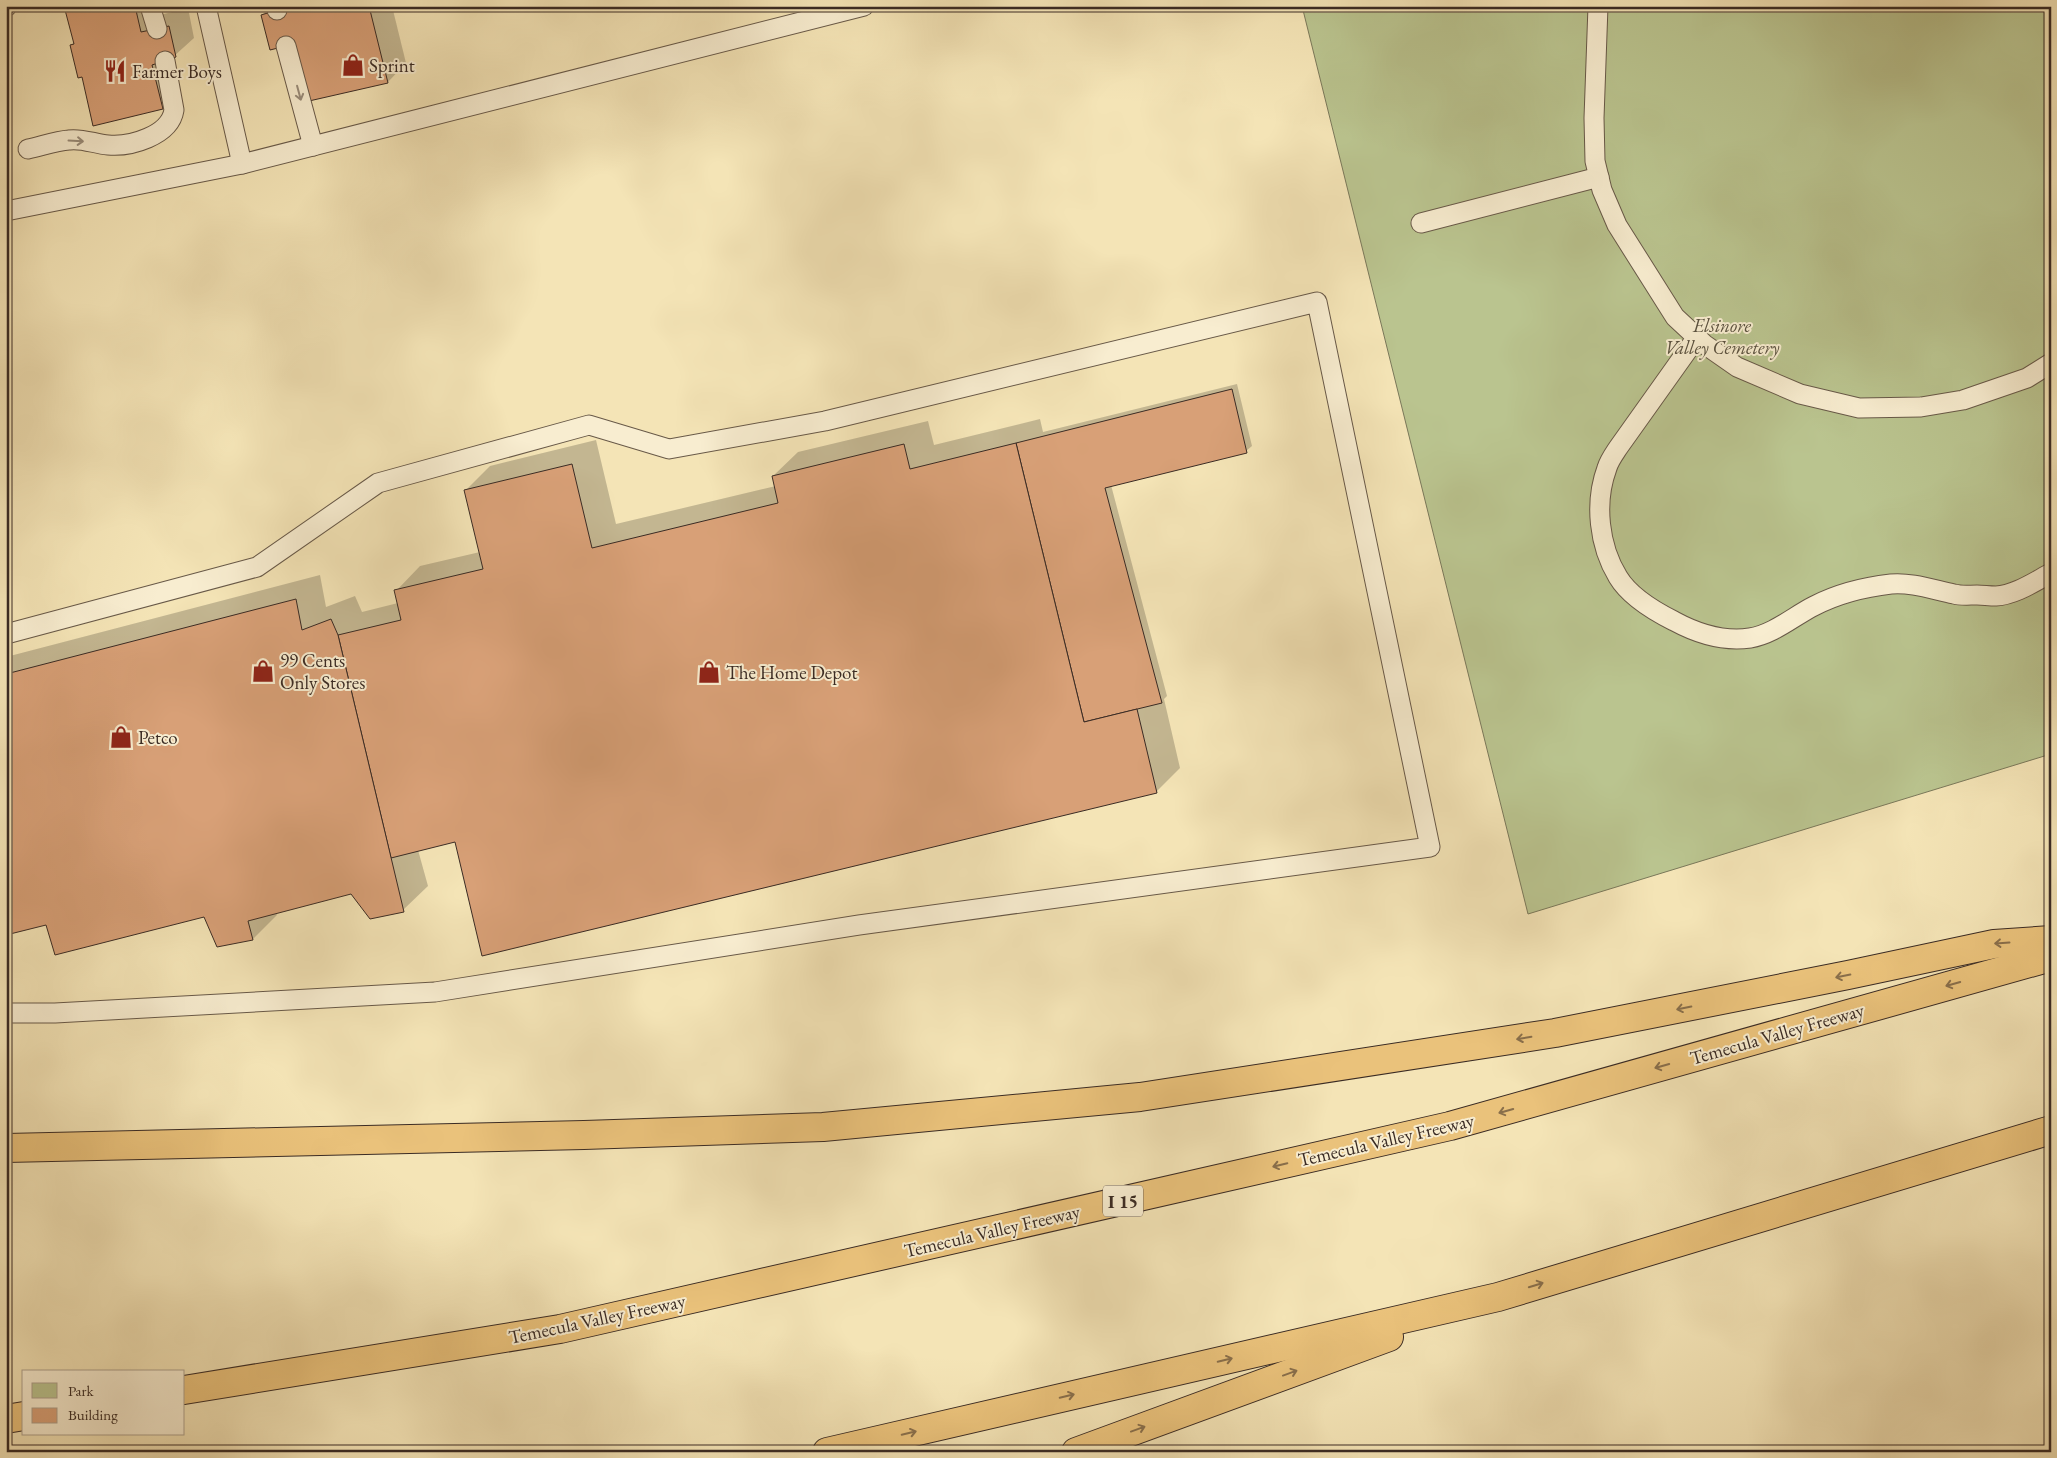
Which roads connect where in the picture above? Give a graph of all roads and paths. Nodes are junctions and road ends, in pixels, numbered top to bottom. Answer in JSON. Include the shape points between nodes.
{"nodes":[{"id":1,"x":150,"y":6,"type":"edge"},
{"id":2,"x":206,"y":6,"type":"edge"},
{"id":3,"x":864,"y":6,"type":"edge"},
{"id":4,"x":1598,"y":6,"type":"edge"},
{"id":5,"x":843,"y":9,"type":"edge"},
{"id":6,"x":157,"y":29,"type":"dead end"},
{"id":7,"x":286,"y":46,"type":"dead end"},
{"id":8,"x":165,"y":61,"type":"dead end"},
{"id":9,"x":313,"y":146,"type":"junction"},
{"id":10,"x":28,"y":149,"type":"dead end"},
{"id":11,"x":242,"y":164,"type":"junction"},
{"id":12,"x":1599,"y":177,"type":"junction"},
{"id":13,"x":6,"y":211,"type":"edge"},
{"id":14,"x":1421,"y":224,"type":"dead end"},
{"id":15,"x":1697,"y":337,"type":"junction"},
{"id":16,"x":2051,"y":363,"type":"edge"},
{"id":17,"x":2051,"y":573,"type":"edge"},
{"id":18,"x":6,"y":634,"type":"edge"},
{"id":19,"x":2051,"y":940,"type":"edge"},
{"id":20,"x":2051,"y":957,"type":"edge"},
{"id":21,"x":6,"y":1013,"type":"edge"},
{"id":22,"x":2051,"y":1130,"type":"edge"},
{"id":23,"x":6,"y":1148,"type":"edge"},
{"id":24,"x":1498,"y":1297,"type":"junction"},
{"id":25,"x":185,"y":1390,"type":"edge"},
{"id":26,"x":22,"y":1416,"type":"edge"},
{"id":27,"x":6,"y":1419,"type":"edge"},
{"id":28,"x":827,"y":1452,"type":"edge"},
{"id":29,"x":1076,"y":1452,"type":"edge"}],
"edges":[{"from":1,"to":6,"type":"lane"},
{"from":2,"to":11,"type":"lane"},
{"from":3,"to":5,"type":"lane"},
{"from":4,"to":12,"type":"lane","via":[[1594,161]]},
{"from":5,"to":9,"type":"lane"},
{"from":7,"to":9,"type":"lane","one_way":true},
{"from":10,"to":8,"type":"lane","one_way":true,"via":[[71,139],[124,145],[160,132],[173,117],[174,110]]},
{"from":9,"to":11,"type":"lane"},
{"from":11,"to":13,"type":"lane"},
{"from":12,"to":14,"type":"lane"},
{"from":12,"to":15,"type":"lane","via":[[1617,225],[1675,317]]},
{"from":15,"to":16,"type":"lane","via":[[1737,367],[1800,394],[1859,408],[1922,407],[1963,400],[2027,378]]},
{"from":15,"to":17,"type":"lane","via":[[1618,448],[1607,467],[1601,492],[1602,536],[1615,572],[1631,593],[1664,616],[1703,635],[1750,638],[1840,595],[1892,584],[1956,595],[1997,596],[2016,591]]},
{"from":18,"to":21,"type":"lane","via":[[257,567],[378,483],[589,425],[669,448],[825,421],[1317,302],[1430,847],[859,925],[435,992]]},
{"from":19,"to":23,"type":"highway","one_way":true,"via":[[1994,944],[1556,1033],[1140,1097],[824,1127]]},
{"from":20,"to":25,"type":"highway","name":"Temecula Valley Freeway","number":"I 15","one_way":true,"via":[[1450,1126],[560,1329]]},
{"from":24,"to":22,"type":"highway","one_way":true},
{"from":28,"to":24,"type":"highway","one_way":true},
{"from":29,"to":24,"type":"highway","one_way":true},
{"from":26,"to":27,"type":"highway"}]}
